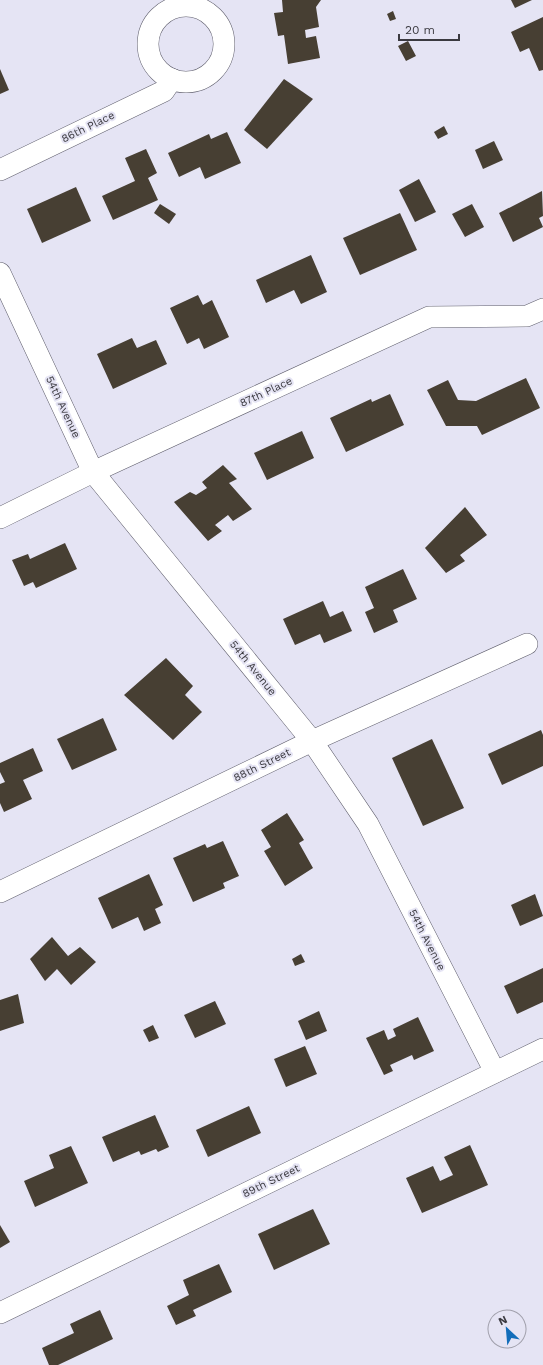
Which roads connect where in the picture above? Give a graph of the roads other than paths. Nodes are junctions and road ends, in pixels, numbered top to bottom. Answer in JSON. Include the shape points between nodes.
{"nodes":[{"id":1,"x":172,"y":79,"type":"dead end"},
{"id":2,"x":0,"y":170,"type":"edge"},
{"id":3,"x":0,"y":273,"type":"edge"},
{"id":4,"x":543,"y":309,"type":"edge"},
{"id":5,"x":93,"y":472,"type":"junction"},
{"id":6,"x":0,"y":518,"type":"edge"},
{"id":7,"x":527,"y":644,"type":"dead end"},
{"id":8,"x":312,"y":741,"type":"junction"},
{"id":9,"x":0,"y":892,"type":"edge"},
{"id":10,"x":543,"y":1050,"type":"edge"},
{"id":11,"x":495,"y":1072,"type":"junction"},
{"id":12,"x":0,"y":1313,"type":"edge"}],
"edges":[{"from":1,"to":2,"type":"street","name":"86th Place","via":[[164,91]]},
{"from":3,"to":5,"type":"street","name":"54th Avenue"},
{"from":4,"to":5,"type":"street","name":"87th Place","via":[[527,316],[429,317]]},
{"from":5,"to":6,"type":"street","name":"87th Place"},
{"from":5,"to":8,"type":"street","name":"54th Avenue"},
{"from":7,"to":8,"type":"street","name":"88th Street"},
{"from":8,"to":9,"type":"street","name":"88th Street"},
{"from":8,"to":11,"type":"street","name":"54th Avenue","via":[[368,824]]},
{"from":10,"to":11,"type":"street","name":"89th Street"},
{"from":11,"to":12,"type":"street","name":"89th Street"}]}
